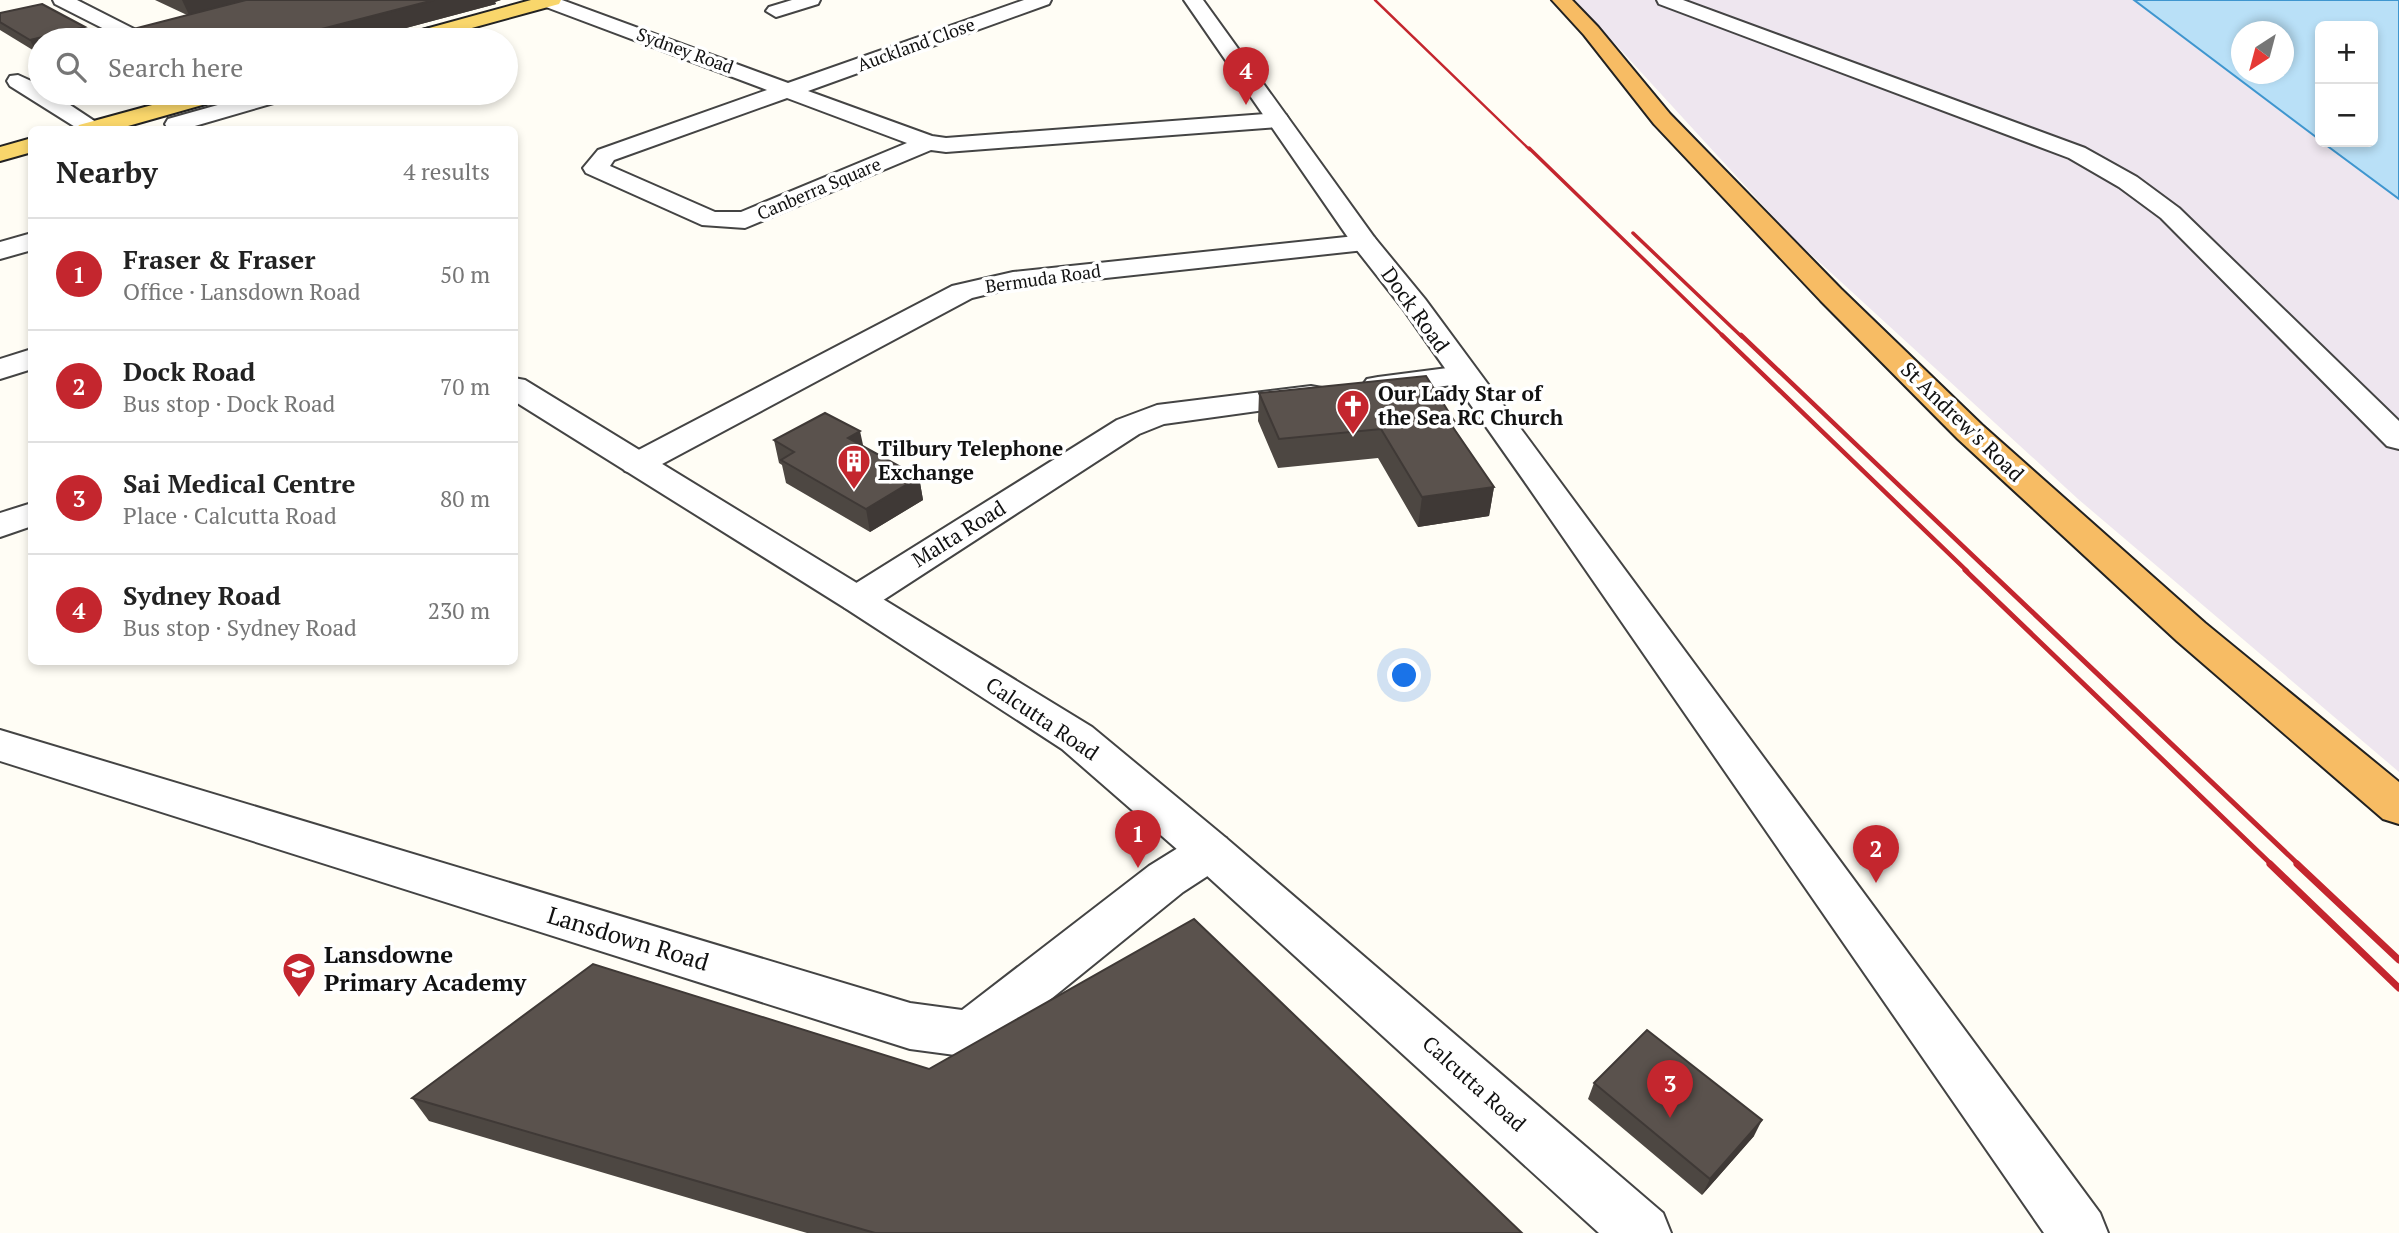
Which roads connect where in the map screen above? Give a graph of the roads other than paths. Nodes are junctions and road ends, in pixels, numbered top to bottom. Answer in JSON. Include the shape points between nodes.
{"nodes":[{"id":1,"x":62,"y":0,"type":"edge"},
{"id":2,"x":549,"y":0,"type":"edge"},
{"id":3,"x":811,"y":0,"type":"edge"},
{"id":4,"x":1042,"y":0,"type":"edge"},
{"id":5,"x":1193,"y":0,"type":"edge"},
{"id":6,"x":1561,"y":0,"type":"edge"},
{"id":7,"x":1666,"y":0,"type":"edge"},
{"id":8,"x":776,"y":11,"type":"dead end"},
{"id":9,"x":117,"y":28,"type":"edge"},
{"id":10,"x":464,"y":28,"type":"edge"},
{"id":11,"x":28,"y":76,"type":"edge"},
{"id":12,"x":9,"y":82,"type":"edge"},
{"id":13,"x":790,"y":90,"type":"junction"},
{"id":14,"x":28,"y":93,"type":"edge"},
{"id":15,"x":50,"y":105,"type":"edge"},
{"id":16,"x":177,"y":105,"type":"edge"},
{"id":17,"x":242,"y":105,"type":"edge"},
{"id":18,"x":1278,"y":120,"type":"junction"},
{"id":19,"x":176,"y":124,"type":"dead end"},
{"id":20,"x":87,"y":126,"type":"edge"},
{"id":21,"x":103,"y":126,"type":"edge"},
{"id":22,"x":929,"y":143,"type":"junction"},
{"id":23,"x":28,"y":146,"type":"edge"},
{"id":24,"x":0,"y":153,"type":"edge"},
{"id":25,"x":28,"y":242,"type":"edge"},
{"id":26,"x":1365,"y":243,"type":"junction"},
{"id":27,"x":0,"y":251,"type":"edge"},
{"id":28,"x":28,"y":360,"type":"edge"},
{"id":29,"x":0,"y":370,"type":"edge"},
{"id":30,"x":1463,"y":375,"type":"junction"},
{"id":31,"x":518,"y":390,"type":"edge"},
{"id":32,"x":2399,"y":439,"type":"edge"},
{"id":33,"x":637,"y":464,"type":"junction"},
{"id":34,"x":28,"y":515,"type":"edge"},
{"id":35,"x":0,"y":526,"type":"edge"},
{"id":36,"x":858,"y":599,"type":"junction"},
{"id":37,"x":0,"y":745,"type":"edge"},
{"id":38,"x":2399,"y":807,"type":"edge"},
{"id":39,"x":1210,"y":851,"type":"junction"},
{"id":40,"x":1642,"y":1233,"type":"edge"},
{"id":41,"x":2079,"y":1233,"type":"edge"}],
"edges":[{"from":1,"to":9,"type":"street"},
{"from":2,"to":10,"type":"main road"},
{"from":2,"to":13,"type":"street","name":"Sydney Road"},
{"from":3,"to":8,"type":"street"},
{"from":4,"to":13,"type":"street","name":"Auckland Close"},
{"from":5,"to":18,"type":"street","name":"Dock Road"},
{"from":6,"to":38,"type":"highway","name":"St Andrew's Road","via":[[1662,119],[1970,432],[2191,632]]},
{"from":7,"to":32,"type":"street","via":[[2013,127],[2077,153],[2128,182],[2170,213]]},
{"from":11,"to":12,"type":"street"},
{"from":12,"to":14,"type":"street"},
{"from":13,"to":22,"type":"street","name":"Sydney Road"},
{"from":13,"to":22,"type":"street","name":"Canberra Square","via":[[606,155],[595,167],[711,220],[745,220]]},
{"from":15,"to":20,"type":"street"},
{"from":16,"to":21,"type":"main road"},
{"from":17,"to":19,"type":"street"},
{"from":18,"to":22,"type":"street","name":"Sydney Road"},
{"from":18,"to":26,"type":"street","name":"Dock Road"},
{"from":23,"to":24,"type":"main road"},
{"from":25,"to":27,"type":"street"},
{"from":26,"to":30,"type":"street","name":"Dock Road"},
{"from":26,"to":33,"type":"street","name":"Bermuda Road","via":[[1013,280],[962,292]]},
{"from":28,"to":29,"type":"street"},
{"from":30,"to":36,"type":"street","name":"Malta Road","via":[[1157,415],[1128,427]]},
{"from":30,"to":41,"type":"street","name":"Dock Road"},
{"from":31,"to":33,"type":"street","name":"Calcutta Road"},
{"from":33,"to":36,"type":"street","name":"Calcutta Road"},
{"from":34,"to":35,"type":"street"},
{"from":36,"to":39,"type":"street","name":"Calcutta Road","via":[[1077,738]]},
{"from":37,"to":39,"type":"street","name":"Lansdown Road","via":[[909,1026],[970,1034],[1166,879]]},
{"from":39,"to":40,"type":"street","name":"Calcutta Road"}]}
